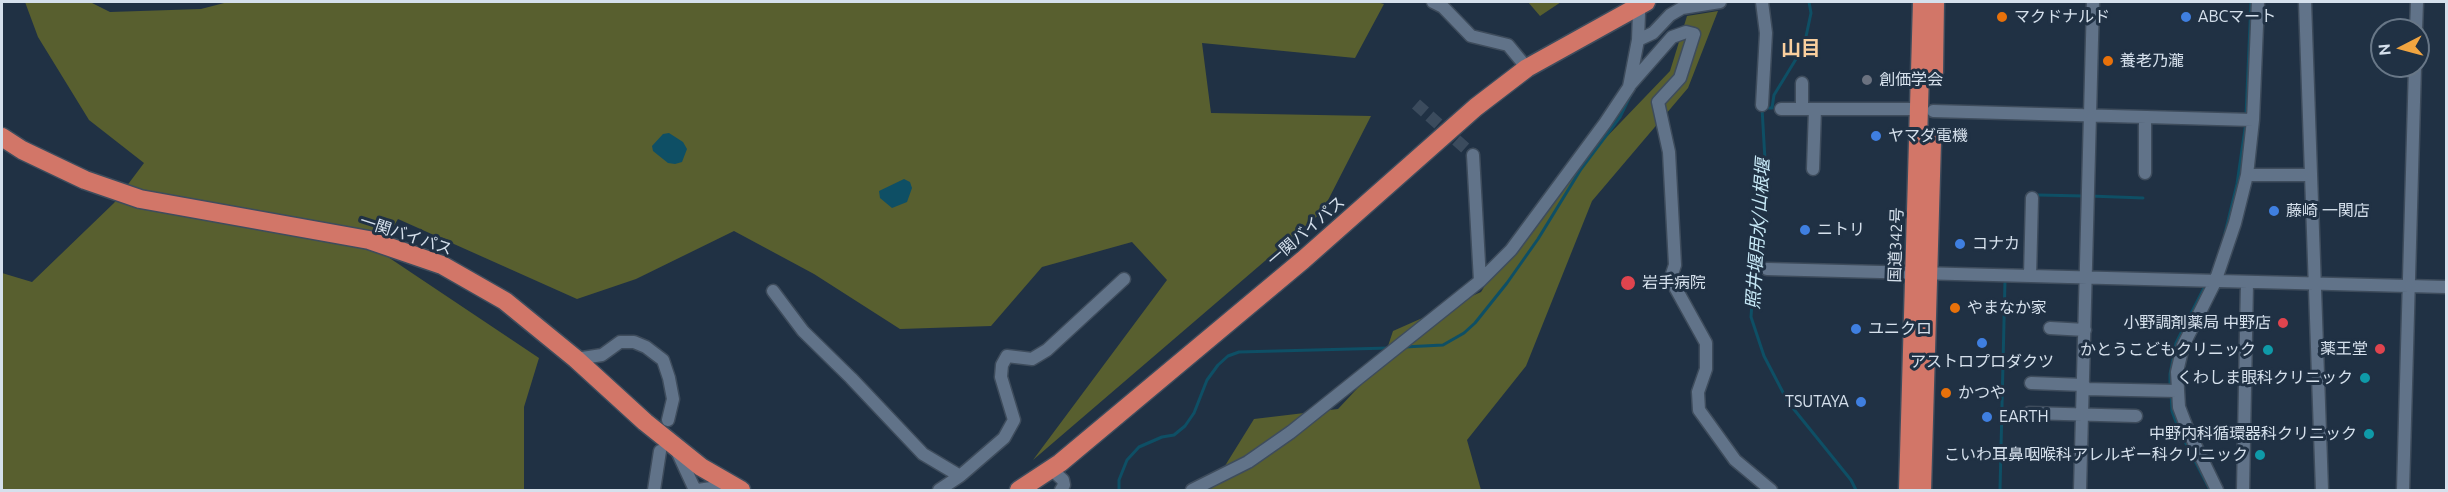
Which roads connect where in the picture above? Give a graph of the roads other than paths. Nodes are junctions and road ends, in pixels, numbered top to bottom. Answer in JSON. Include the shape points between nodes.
{"nodes":[{"id":1,"x":1433,"y":2,"type":"edge"},
{"id":2,"x":1657,"y":2,"type":"edge"},
{"id":3,"x":1720,"y":2,"type":"edge"},
{"id":4,"x":1762,"y":2,"type":"edge"},
{"id":5,"x":1922,"y":2,"type":"edge"},
{"id":6,"x":1935,"y":2,"type":"edge"},
{"id":7,"x":2093,"y":2,"type":"edge"},
{"id":8,"x":2258,"y":2,"type":"edge"},
{"id":9,"x":2305,"y":2,"type":"edge"},
{"id":10,"x":2417,"y":2,"type":"edge"},
{"id":11,"x":1637,"y":9,"type":"edge"},
{"id":12,"x":2416,"y":18,"type":"edge"},
{"id":13,"x":1638,"y":40,"type":"junction"},
{"id":14,"x":1527,"y":68,"type":"junction"},
{"id":15,"x":2415,"y":78,"type":"edge"},
{"id":16,"x":1802,"y":83,"type":"dead end"},
{"id":17,"x":1629,"y":87,"type":"junction"},
{"id":18,"x":1762,"y":105,"type":"dead end"},
{"id":19,"x":1781,"y":109,"type":"dead end"},
{"id":20,"x":1802,"y":109,"type":"junction"},
{"id":21,"x":1815,"y":109,"type":"junction"},
{"id":22,"x":1927,"y":110,"type":"junction"},
{"id":23,"x":2089,"y":116,"type":"junction"},
{"id":24,"x":2145,"y":117,"type":"junction"},
{"id":25,"x":2253,"y":120,"type":"junction"},
{"id":26,"x":2,"y":137,"type":"edge"},
{"id":27,"x":1473,"y":155,"type":"dead end"},
{"id":28,"x":1813,"y":169,"type":"dead end"},
{"id":29,"x":2145,"y":173,"type":"dead end"},
{"id":30,"x":2311,"y":175,"type":"junction"},
{"id":31,"x":2247,"y":176,"type":"junction"},
{"id":32,"x":2032,"y":198,"type":"dead end"},
{"id":33,"x":1767,"y":268,"type":"dead end"},
{"id":34,"x":1921,"y":274,"type":"junction"},
{"id":35,"x":2031,"y":276,"type":"junction"},
{"id":36,"x":2087,"y":277,"type":"junction"},
{"id":37,"x":1124,"y":279,"type":"dead end"},
{"id":38,"x":1480,"y":281,"type":"junction"},
{"id":39,"x":2216,"y":282,"type":"junction"},
{"id":40,"x":2247,"y":283,"type":"junction"},
{"id":41,"x":2315,"y":284,"type":"junction"},
{"id":42,"x":2408,"y":286,"type":"junction"},
{"id":43,"x":2446,"y":287,"type":"edge"},
{"id":44,"x":773,"y":291,"type":"dead end"},
{"id":45,"x":2050,"y":328,"type":"dead end"},
{"id":46,"x":2085,"y":330,"type":"junction"},
{"id":47,"x":576,"y":359,"type":"junction"},
{"id":48,"x":2031,"y":383,"type":"dead end"},
{"id":49,"x":2084,"y":387,"type":"junction"},
{"id":50,"x":2177,"y":391,"type":"junction"},
{"id":51,"x":2029,"y":413,"type":"dead end"},
{"id":52,"x":2083,"y":414,"type":"junction"},
{"id":53,"x":2136,"y":416,"type":"dead end"},
{"id":54,"x":668,"y":420,"type":"dead end"},
{"id":55,"x":668,"y":448,"type":"junction"},
{"id":56,"x":1051,"y":469,"type":"junction"},
{"id":57,"x":960,"y":476,"type":"junction"},
{"id":58,"x":736,"y":488,"type":"edge"},
{"id":59,"x":654,"y":490,"type":"edge"},
{"id":60,"x":697,"y":490,"type":"edge"},
{"id":61,"x":939,"y":490,"type":"edge"},
{"id":62,"x":1019,"y":490,"type":"edge"},
{"id":63,"x":1061,"y":490,"type":"edge"},
{"id":64,"x":1192,"y":490,"type":"edge"},
{"id":65,"x":1771,"y":490,"type":"edge"},
{"id":66,"x":1908,"y":490,"type":"edge"},
{"id":67,"x":1922,"y":490,"type":"edge"},
{"id":68,"x":2080,"y":490,"type":"edge"},
{"id":69,"x":2217,"y":490,"type":"edge"},
{"id":70,"x":2243,"y":490,"type":"edge"},
{"id":71,"x":2322,"y":490,"type":"edge"},
{"id":72,"x":2403,"y":490,"type":"edge"}],
"edges":[{"from":1,"to":14,"type":"street","via":[[1471,36],[1508,45]]},
{"from":2,"to":11,"type":"highway","name":"一関バイパス"},
{"from":3,"to":13,"type":"street","via":[[1682,8],[1653,33]]},
{"from":4,"to":18,"type":"street","via":[[1766,33]]},
{"from":5,"to":22,"type":"highway","name":"国道342号"},
{"from":6,"to":22,"type":"highway","name":"国道342号"},
{"from":7,"to":23,"type":"street"},
{"from":8,"to":25,"type":"street"},
{"from":9,"to":30,"type":"street"},
{"from":10,"to":12,"type":"street"},
{"from":11,"to":13,"type":"street"},
{"from":11,"to":14,"type":"highway","name":"一関バイパス"},
{"from":13,"to":17,"type":"street"},
{"from":14,"to":56,"type":"highway","name":"一関バイパス","via":[[1476,107],[1303,260]]},
{"from":15,"to":42,"type":"street"},
{"from":16,"to":20,"type":"street"},
{"from":17,"to":38,"type":"street","via":[[1518,241]]},
{"from":17,"to":65,"type":"street","via":[[1672,37],[1686,32],[1694,34],[1680,78],[1658,102],[1669,152],[1675,265],[1672,274],[1675,287],[1706,343],[1699,410],[1735,460]]},
{"from":19,"to":20,"type":"street"},
{"from":20,"to":21,"type":"street"},
{"from":21,"to":22,"type":"street"},
{"from":21,"to":28,"type":"street"},
{"from":22,"to":23,"type":"street"},
{"from":22,"to":34,"type":"highway","name":"国道342号"},
{"from":23,"to":24,"type":"street"},
{"from":23,"to":36,"type":"street"},
{"from":24,"to":25,"type":"street"},
{"from":24,"to":29,"type":"street"},
{"from":25,"to":31,"type":"street"},
{"from":26,"to":47,"type":"highway","name":"一関バイパス","via":[[84,180],[140,199],[369,240],[442,265],[505,301]]},
{"from":27,"to":38,"type":"street"},
{"from":30,"to":31,"type":"street"},
{"from":30,"to":41,"type":"street"},
{"from":31,"to":39,"type":"street"},
{"from":32,"to":35,"type":"street"},
{"from":33,"to":34,"type":"street"},
{"from":34,"to":35,"type":"street"},
{"from":34,"to":66,"type":"highway","name":"国道342号"},
{"from":34,"to":67,"type":"highway","name":"国道342号"},
{"from":35,"to":36,"type":"street"},
{"from":36,"to":39,"type":"street"},
{"from":36,"to":46,"type":"street"},
{"from":37,"to":57,"type":"street","via":[[1047,350],[1032,359],[1007,356],[1001,377],[1014,420],[1004,438]]},
{"from":38,"to":64,"type":"street","via":[[1291,432],[1248,462]]},
{"from":39,"to":40,"type":"street"},
{"from":39,"to":50,"type":"street","via":[[2183,346]]},
{"from":40,"to":41,"type":"street"},
{"from":40,"to":70,"type":"street"},
{"from":41,"to":42,"type":"street"},
{"from":41,"to":71,"type":"street"},
{"from":42,"to":43,"type":"street"},
{"from":42,"to":72,"type":"street"},
{"from":44,"to":57,"type":"street","via":[[803,331],[923,454]]},
{"from":45,"to":46,"type":"street"},
{"from":46,"to":49,"type":"street"},
{"from":47,"to":54,"type":"street","via":[[602,356],[620,342],[646,347],[663,360],[669,378],[673,399]]},
{"from":47,"to":55,"type":"highway","name":"一関バイパス"},
{"from":48,"to":49,"type":"street"},
{"from":49,"to":50,"type":"street"},
{"from":49,"to":52,"type":"street"},
{"from":50,"to":69,"type":"street","via":[[2187,428]]},
{"from":51,"to":52,"type":"street"},
{"from":52,"to":53,"type":"street"},
{"from":52,"to":68,"type":"street"},
{"from":55,"to":58,"type":"highway","name":"一関バイパス"},
{"from":55,"to":59,"type":"street"},
{"from":55,"to":60,"type":"street"},
{"from":56,"to":62,"type":"highway","name":"一関バイパス"},
{"from":56,"to":63,"type":"street","via":[[1063,480]]},
{"from":57,"to":61,"type":"street"},
{"from":58,"to":60,"type":"street"}]}
